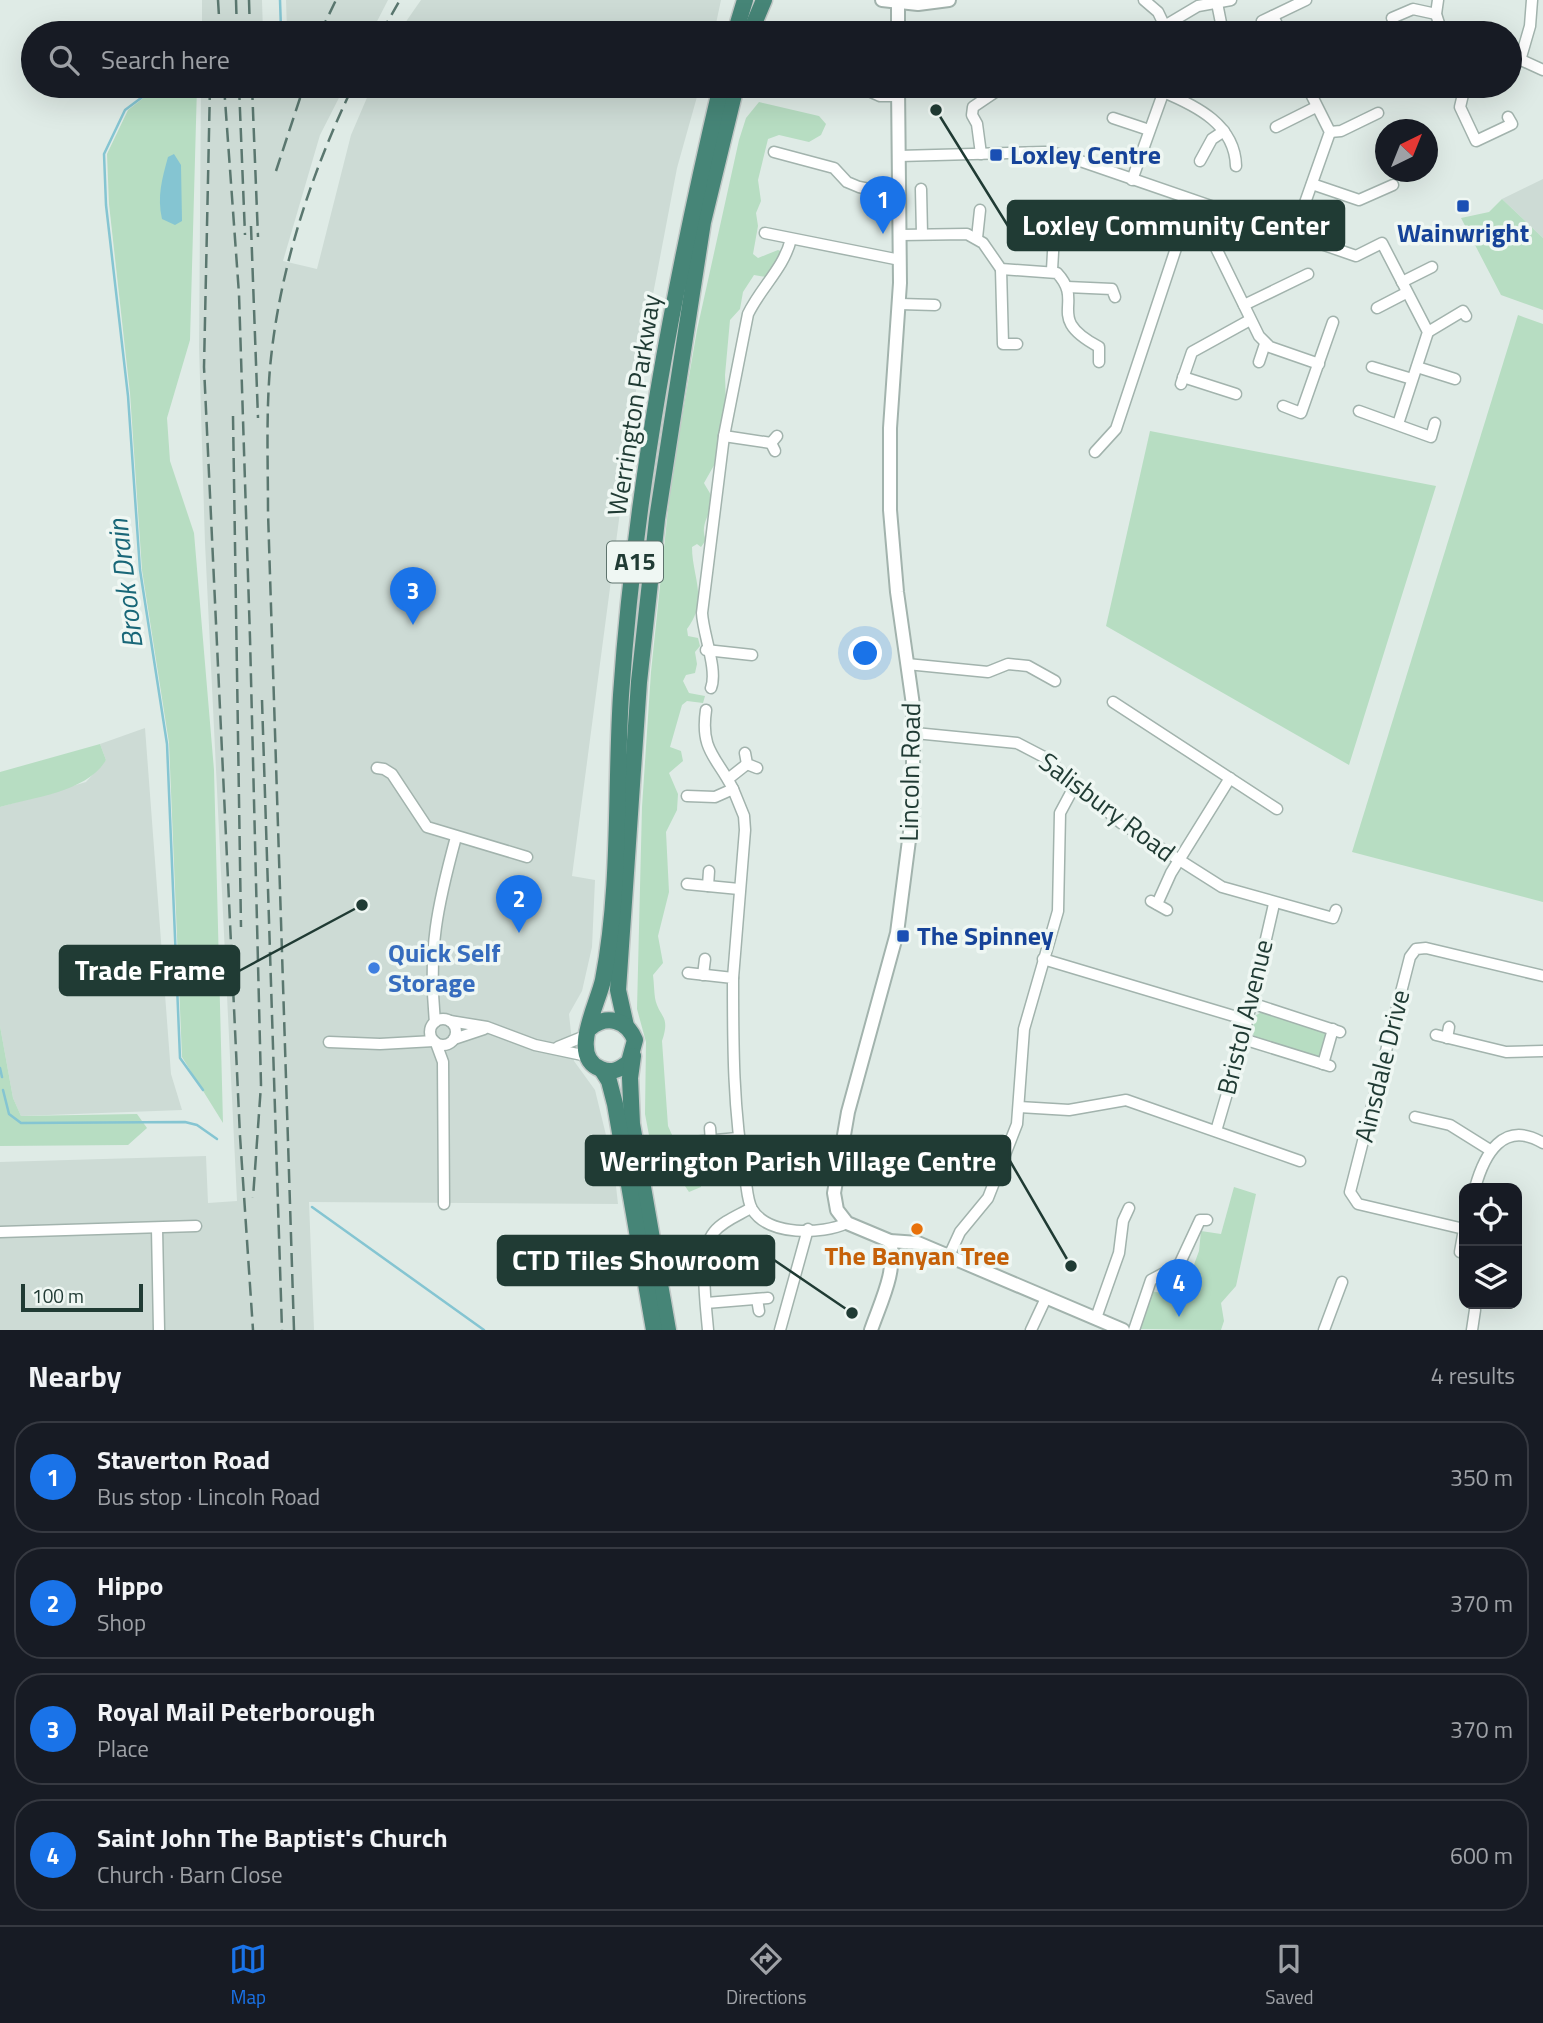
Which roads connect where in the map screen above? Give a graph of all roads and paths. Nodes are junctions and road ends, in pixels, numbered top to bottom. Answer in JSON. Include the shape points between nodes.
{"nodes":[{"id":1,"x":745,"y":0,"type":"edge"},
{"id":2,"x":764,"y":0,"type":"edge"},
{"id":3,"x":882,"y":0,"type":"edge"},
{"id":4,"x":949,"y":0,"type":"edge"},
{"id":5,"x":1144,"y":0,"type":"edge"},
{"id":6,"x":1231,"y":0,"type":"edge"},
{"id":7,"x":1306,"y":0,"type":"edge"},
{"id":8,"x":1438,"y":0,"type":"edge"},
{"id":9,"x":1532,"y":0,"type":"edge"},
{"id":10,"x":898,"y":3,"type":"junction"},
{"id":11,"x":1217,"y":3,"type":"junction"},
{"id":12,"x":1436,"y":14,"type":"junction"},
{"id":13,"x":1273,"y":16,"type":"junction"},
{"id":14,"x":1392,"y":18,"type":"dead end"},
{"id":15,"x":739,"y":21,"type":"edge"},
{"id":16,"x":755,"y":21,"type":"edge"},
{"id":17,"x":898,"y":21,"type":"edge"},
{"id":18,"x":1163,"y":21,"type":"edge"},
{"id":19,"x":1178,"y":21,"type":"edge"},
{"id":20,"x":1221,"y":21,"type":"edge"},
{"id":21,"x":1262,"y":21,"type":"dead end"},
{"id":22,"x":1275,"y":21,"type":"edge"},
{"id":23,"x":1438,"y":21,"type":"edge"},
{"id":24,"x":1522,"y":40,"type":"edge"},
{"id":25,"x":1522,"y":60,"type":"edge"},
{"id":26,"x":1543,"y":70,"type":"edge"},
{"id":27,"x":723,"y":98,"type":"edge"},
{"id":28,"x":723,"y":98,"type":"edge"},
{"id":29,"x":898,"y":98,"type":"edge"},
{"id":30,"x":986,"y":98,"type":"edge"},
{"id":31,"x":1161,"y":98,"type":"edge"},
{"id":32,"x":1180,"y":98,"type":"edge"},
{"id":33,"x":1313,"y":98,"type":"edge"},
{"id":34,"x":1462,"y":98,"type":"edge"},
{"id":35,"x":1317,"y":107,"type":"junction"},
{"id":36,"x":1378,"y":113,"type":"dead end"},
{"id":37,"x":1508,"y":117,"type":"dead end"},
{"id":38,"x":1113,"y":118,"type":"dead end"},
{"id":39,"x":1276,"y":127,"type":"dead end"},
{"id":40,"x":1149,"y":130,"type":"junction"},
{"id":41,"x":1224,"y":131,"type":"junction"},
{"id":42,"x":1330,"y":132,"type":"junction"},
{"id":43,"x":774,"y":152,"type":"dead end"},
{"id":44,"x":981,"y":154,"type":"junction"},
{"id":45,"x":899,"y":156,"type":"junction"},
{"id":46,"x":1201,"y":161,"type":"dead end"},
{"id":47,"x":1236,"y":166,"type":"dead end"},
{"id":48,"x":1132,"y":180,"type":"junction"},
{"id":49,"x":1312,"y":184,"type":"junction"},
{"id":50,"x":1394,"y":185,"type":"dead end"},
{"id":51,"x":921,"y":189,"type":"dead end"},
{"id":52,"x":900,"y":195,"type":"junction"},
{"id":53,"x":1192,"y":200,"type":"junction"},
{"id":54,"x":1218,"y":209,"type":"junction"},
{"id":55,"x":980,"y":210,"type":"dead end"},
{"id":56,"x":765,"y":233,"type":"dead end"},
{"id":57,"x":922,"y":234,"type":"junction"},
{"id":58,"x":1137,"y":234,"type":"dead end"},
{"id":59,"x":1294,"y":234,"type":"junction"},
{"id":60,"x":900,"y":235,"type":"junction"},
{"id":61,"x":977,"y":238,"type":"junction"},
{"id":62,"x":792,"y":239,"type":"junction"},
{"id":63,"x":900,"y":260,"type":"junction"},
{"id":64,"x":1432,"y":267,"type":"dead end"},
{"id":65,"x":1001,"y":269,"type":"junction"},
{"id":66,"x":1052,"y":270,"type":"junction"},
{"id":67,"x":1308,"y":274,"type":"dead end"},
{"id":68,"x":1402,"y":282,"type":"junction"},
{"id":69,"x":1067,"y":287,"type":"junction"},
{"id":70,"x":1406,"y":293,"type":"junction"},
{"id":71,"x":1115,"y":297,"type":"dead end"},
{"id":72,"x":900,"y":304,"type":"junction"},
{"id":73,"x":935,"y":305,"type":"dead end"},
{"id":74,"x":1244,"y":305,"type":"junction"},
{"id":75,"x":1377,"y":308,"type":"dead end"},
{"id":76,"x":1466,"y":316,"type":"dead end"},
{"id":77,"x":1250,"y":320,"type":"junction"},
{"id":78,"x":1333,"y":323,"type":"dead end"},
{"id":79,"x":1428,"y":332,"type":"junction"},
{"id":80,"x":1017,"y":344,"type":"dead end"},
{"id":81,"x":1265,"y":344,"type":"junction"},
{"id":82,"x":1098,"y":362,"type":"dead end"},
{"id":83,"x":1259,"y":362,"type":"dead end"},
{"id":84,"x":1318,"y":364,"type":"junction"},
{"id":85,"x":1417,"y":366,"type":"junction"},
{"id":86,"x":1372,"y":368,"type":"dead end"},
{"id":87,"x":1412,"y":379,"type":"junction"},
{"id":88,"x":1455,"y":379,"type":"dead end"},
{"id":89,"x":1236,"y":394,"type":"dead end"},
{"id":90,"x":1283,"y":407,"type":"dead end"},
{"id":91,"x":1359,"y":411,"type":"dead end"},
{"id":92,"x":1435,"y":423,"type":"dead end"},
{"id":93,"x":1398,"y":424,"type":"junction"},
{"id":94,"x":724,"y":436,"type":"junction"},
{"id":95,"x":774,"y":444,"type":"dead end"},
{"id":96,"x":1095,"y":452,"type":"dead end"},
{"id":97,"x":706,"y":650,"type":"junction"},
{"id":98,"x":752,"y":654,"type":"dead end"},
{"id":99,"x":907,"y":664,"type":"junction"},
{"id":100,"x":1055,"y":681,"type":"dead end"},
{"id":101,"x":711,"y":688,"type":"dead end"},
{"id":102,"x":1113,"y":702,"type":"dead end"},
{"id":103,"x":706,"y":710,"type":"dead end"},
{"id":104,"x":915,"y":733,"type":"junction"},
{"id":105,"x":750,"y":762,"type":"dead end"},
{"id":106,"x":377,"y":768,"type":"dead end"},
{"id":107,"x":1230,"y":778,"type":"junction"},
{"id":108,"x":700,"y":784,"type":"dead end"},
{"id":109,"x":731,"y":784,"type":"junction"},
{"id":110,"x":1075,"y":785,"type":"junction"},
{"id":111,"x":687,"y":796,"type":"dead end"},
{"id":112,"x":699,"y":797,"type":"junction"},
{"id":113,"x":1277,"y":809,"type":"dead end"},
{"id":114,"x":456,"y":837,"type":"junction"},
{"id":115,"x":527,"y":857,"type":"dead end"},
{"id":116,"x":1179,"y":862,"type":"junction"},
{"id":117,"x":709,"y":870,"type":"dead end"},
{"id":118,"x":687,"y":884,"type":"dead end"},
{"id":119,"x":708,"y":886,"type":"junction"},
{"id":120,"x":739,"y":889,"type":"junction"},
{"id":121,"x":1274,"y":904,"type":"junction"},
{"id":122,"x":1167,"y":910,"type":"dead end"},
{"id":123,"x":1333,"y":919,"type":"dead end"},
{"id":124,"x":705,"y":959,"type":"dead end"},
{"id":125,"x":1044,"y":959,"type":"junction"},
{"id":126,"x":688,"y":973,"type":"dead end"},
{"id":127,"x":704,"y":975,"type":"junction"},
{"id":128,"x":1543,"y":976,"type":"edge"},
{"id":129,"x":733,"y":978,"type":"junction"},
{"id":130,"x":1251,"y":1003,"type":"junction"},
{"id":131,"x":1247,"y":1020,"type":"junction"},
{"id":132,"x":441,"y":1022,"type":"junction"},
{"id":133,"x":626,"y":1026,"type":"junction"},
{"id":134,"x":487,"y":1027,"type":"junction"},
{"id":135,"x":1449,"y":1027,"type":"dead end"},
{"id":136,"x":588,"y":1032,"type":"junction"},
{"id":137,"x":1243,"y":1039,"type":"junction"},
{"id":138,"x":405,"y":1041,"type":"junction"},
{"id":139,"x":452,"y":1041,"type":"junction"},
{"id":140,"x":329,"y":1042,"type":"dead end"},
{"id":141,"x":435,"y":1042,"type":"junction"},
{"id":142,"x":554,"y":1048,"type":"junction"},
{"id":143,"x":1543,"y":1051,"type":"edge"},
{"id":144,"x":586,"y":1056,"type":"junction"},
{"id":145,"x":633,"y":1056,"type":"junction"},
{"id":146,"x":443,"y":1062,"type":"junction"},
{"id":147,"x":602,"y":1070,"type":"junction"},
{"id":148,"x":1019,"y":1107,"type":"junction"},
{"id":149,"x":1415,"y":1117,"type":"dead end"},
{"id":150,"x":710,"y":1128,"type":"dead end"},
{"id":151,"x":1216,"y":1131,"type":"junction"},
{"id":152,"x":738,"y":1138,"type":"junction"},
{"id":153,"x":711,"y":1141,"type":"junction"},
{"id":154,"x":693,"y":1142,"type":"dead end"},
{"id":155,"x":1543,"y":1143,"type":"edge"},
{"id":156,"x":1490,"y":1150,"type":"junction"},
{"id":157,"x":937,"y":1154,"type":"dead end"},
{"id":158,"x":1300,"y":1161,"type":"dead end"},
{"id":159,"x":998,"y":1175,"type":"junction"},
{"id":160,"x":1476,"y":1183,"type":"edge"},
{"id":161,"x":444,"y":1204,"type":"dead end"},
{"id":162,"x":751,"y":1208,"type":"junction"},
{"id":163,"x":1129,"y":1208,"type":"dead end"},
{"id":164,"x":1203,"y":1217,"type":"dead end"},
{"id":165,"x":847,"y":1223,"type":"junction"},
{"id":166,"x":195,"y":1226,"type":"dead end"},
{"id":167,"x":157,"y":1228,"type":"junction"},
{"id":168,"x":1459,"y":1228,"type":"edge"},
{"id":169,"x":808,"y":1229,"type":"junction"},
{"id":170,"x":0,"y":1232,"type":"edge"},
{"id":171,"x":890,"y":1241,"type":"junction"},
{"id":172,"x":949,"y":1256,"type":"junction"},
{"id":173,"x":1342,"y":1282,"type":"dead end"},
{"id":174,"x":1046,"y":1298,"type":"junction"},
{"id":175,"x":706,"y":1303,"type":"junction"},
{"id":176,"x":1475,"y":1310,"type":"dead end"},
{"id":177,"x":758,"y":1311,"type":"dead end"},
{"id":178,"x":1096,"y":1318,"type":"junction"},
{"id":179,"x":159,"y":1330,"type":"edge"},
{"id":180,"x":654,"y":1330,"type":"edge"},
{"id":181,"x":668,"y":1330,"type":"edge"},
{"id":182,"x":708,"y":1330,"type":"edge"},
{"id":183,"x":780,"y":1330,"type":"edge"},
{"id":184,"x":871,"y":1330,"type":"edge"},
{"id":185,"x":1031,"y":1330,"type":"edge"},
{"id":186,"x":1123,"y":1330,"type":"edge"},
{"id":187,"x":1134,"y":1330,"type":"edge"},
{"id":188,"x":1324,"y":1330,"type":"edge"},
{"id":189,"x":1472,"y":1330,"type":"edge"}],
"edges":[{"from":1,"to":15,"type":"highway"},
{"from":2,"to":16,"type":"highway"},
{"from":3,"to":10,"type":"street"},
{"from":4,"to":10,"type":"street"},
{"from":5,"to":18,"type":"street"},
{"from":6,"to":11,"type":"street"},
{"from":7,"to":13,"type":"street"},
{"from":8,"to":12,"type":"street"},
{"from":9,"to":24,"type":"street","via":[[1532,16]]},
{"from":10,"to":17,"type":"street"},
{"from":11,"to":19,"type":"street","via":[[1198,6]]},
{"from":11,"to":20,"type":"street"},
{"from":12,"to":14,"type":"street","via":[[1413,9]]},
{"from":12,"to":23,"type":"street"},
{"from":13,"to":21,"type":"street"},
{"from":13,"to":22,"type":"street"},
{"from":25,"to":26,"type":"street"},
{"from":27,"to":133,"type":"highway","name":"Werrington Parkway","number":"A15","via":[[646,614],[618,990]]},
{"from":28,"to":136,"type":"highway","name":"Werrington Parkway","number":"A15","via":[[690,219],[658,397],[621,695],[610,934]]},
{"from":29,"to":45,"type":"street","name":"Lincoln Road"},
{"from":30,"to":44,"type":"street","via":[[973,107],[972,115]]},
{"from":31,"to":40,"type":"street"},
{"from":32,"to":41,"type":"street"},
{"from":33,"to":35,"type":"street"},
{"from":34,"to":37,"type":"street","via":[[1460,107],[1476,141],[1512,124]]},
{"from":35,"to":39,"type":"street"},
{"from":35,"to":42,"type":"street"},
{"from":36,"to":42,"type":"street"},
{"from":38,"to":40,"type":"street"},
{"from":40,"to":48,"type":"street"},
{"from":41,"to":46,"type":"street","via":[[1212,139]]},
{"from":41,"to":47,"type":"street","via":[[1233,144]]},
{"from":42,"to":49,"type":"street"},
{"from":43,"to":52,"type":"street","via":[[834,168],[859,187]]},
{"from":44,"to":45,"type":"street"},
{"from":44,"to":48,"type":"street","via":[[1045,152]]},
{"from":45,"to":52,"type":"street","name":"Lincoln Road"},
{"from":48,"to":53,"type":"street"},
{"from":49,"to":50,"type":"street","via":[[1359,200]]},
{"from":49,"to":59,"type":"street"},
{"from":51,"to":57,"type":"street"},
{"from":52,"to":60,"type":"street","name":"Lincoln Road"},
{"from":53,"to":54,"type":"street"},
{"from":53,"to":96,"type":"street","via":[[1116,429]]},
{"from":54,"to":59,"type":"street"},
{"from":54,"to":74,"type":"street","via":[[1213,242]]},
{"from":55,"to":61,"type":"street"},
{"from":56,"to":62,"type":"street"},
{"from":57,"to":60,"type":"street"},
{"from":57,"to":61,"type":"street"},
{"from":58,"to":66,"type":"street","via":[[1137,225],[1064,224],[1054,235]]},
{"from":59,"to":68,"type":"street","via":[[1356,256],[1382,243]]},
{"from":60,"to":63,"type":"street","name":"Lincoln Road"},
{"from":61,"to":65,"type":"street"},
{"from":62,"to":63,"type":"street"},
{"from":62,"to":94,"type":"street","via":[[787,256],[748,314]]},
{"from":63,"to":72,"type":"street","name":"Lincoln Road"},
{"from":64,"to":68,"type":"street"},
{"from":65,"to":66,"type":"street"},
{"from":65,"to":80,"type":"street","via":[[1003,344]]},
{"from":66,"to":69,"type":"street"},
{"from":67,"to":74,"type":"street"},
{"from":68,"to":70,"type":"street"},
{"from":69,"to":71,"type":"street","via":[[1112,289]]},
{"from":69,"to":82,"type":"street","via":[[1068,324],[1099,347]]},
{"from":70,"to":75,"type":"street"},
{"from":70,"to":79,"type":"street"},
{"from":72,"to":73,"type":"street"},
{"from":72,"to":99,"type":"street","name":"Lincoln Road","via":[[890,428],[890,510]]},
{"from":74,"to":77,"type":"street"},
{"from":76,"to":79,"type":"street","via":[[1463,311]]},
{"from":77,"to":81,"type":"street"},
{"from":77,"to":89,"type":"street","via":[[1192,352],[1182,380]]},
{"from":78,"to":84,"type":"street"},
{"from":79,"to":85,"type":"street"},
{"from":81,"to":83,"type":"street"},
{"from":81,"to":84,"type":"street"},
{"from":84,"to":90,"type":"street","via":[[1301,413]]},
{"from":85,"to":87,"type":"street"},
{"from":85,"to":88,"type":"street"},
{"from":86,"to":87,"type":"street"},
{"from":87,"to":93,"type":"street"},
{"from":91,"to":93,"type":"street"},
{"from":92,"to":93,"type":"street","via":[[1431,437]]},
{"from":94,"to":95,"type":"street"},
{"from":94,"to":97,"type":"street","via":[[703,584]]},
{"from":97,"to":98,"type":"street"},
{"from":97,"to":101,"type":"street","via":[[714,674]]},
{"from":99,"to":100,"type":"street","via":[[988,672],[1008,664],[1028,666]]},
{"from":99,"to":104,"type":"street","name":"Lincoln Road"},
{"from":102,"to":107,"type":"street"},
{"from":103,"to":109,"type":"street","via":[[708,750]]},
{"from":104,"to":110,"type":"street","name":"Salisbury Road","via":[[1017,743],[1044,757]]},
{"from":104,"to":165,"type":"street","name":"Lincoln Road","via":[[913,808],[897,933],[836,1168],[835,1201]]},
{"from":105,"to":109,"type":"street"},
{"from":106,"to":114,"type":"street","via":[[392,774],[427,827]]},
{"from":107,"to":113,"type":"street"},
{"from":107,"to":116,"type":"street"},
{"from":108,"to":112,"type":"street"},
{"from":109,"to":112,"type":"street","via":[[715,797]]},
{"from":109,"to":120,"type":"street","via":[[744,816]]},
{"from":110,"to":116,"type":"street","name":"Salisbury Road"},
{"from":110,"to":125,"type":"street","via":[[1060,813],[1058,911]]},
{"from":111,"to":112,"type":"street"},
{"from":114,"to":115,"type":"street"},
{"from":114,"to":132,"type":"street","via":[[431,956]]},
{"from":116,"to":121,"type":"street","name":"Salisbury Road","via":[[1222,887]]},
{"from":116,"to":122,"type":"street","via":[[1154,903]]},
{"from":117,"to":119,"type":"street"},
{"from":118,"to":119,"type":"street"},
{"from":119,"to":120,"type":"street"},
{"from":120,"to":129,"type":"street"},
{"from":121,"to":123,"type":"street","name":"Salisbury Road"},
{"from":121,"to":130,"type":"street","name":"Bristol Avenue"},
{"from":124,"to":127,"type":"street"},
{"from":125,"to":131,"type":"street"},
{"from":125,"to":148,"type":"street","via":[[1024,1029]]},
{"from":126,"to":127,"type":"street"},
{"from":127,"to":129,"type":"street"},
{"from":128,"to":168,"type":"street","name":"Ainsdale Drive","via":[[1426,948],[1410,957],[1350,1192],[1358,1204]]},
{"from":129,"to":152,"type":"street"},
{"from":130,"to":131,"type":"street","name":"Bristol Avenue"},
{"from":130,"to":137,"type":"street","via":[[1337,1031],[1327,1065]]},
{"from":131,"to":137,"type":"street","name":"Bristol Avenue"},
{"from":132,"to":134,"type":"street"},
{"from":132,"to":138,"type":"street"},
{"from":132,"to":139,"type":"street","via":[[456,1031]]},
{"from":132,"to":141,"type":"street"},
{"from":133,"to":136,"type":"highway","via":[[604,1020]]},
{"from":133,"to":145,"type":"highway","number":"A15","via":[[635,1040]]},
{"from":134,"to":139,"type":"street"},
{"from":134,"to":142,"type":"street"},
{"from":135,"to":143,"type":"street","via":[[1441,1036],[1506,1052]]},
{"from":136,"to":142,"type":"street"},
{"from":136,"to":144,"type":"highway","number":"A15"},
{"from":137,"to":151,"type":"street","name":"Bristol Avenue"},
{"from":138,"to":140,"type":"street"},
{"from":138,"to":141,"type":"street"},
{"from":139,"to":141,"type":"street"},
{"from":139,"to":146,"type":"street"},
{"from":141,"to":146,"type":"street"},
{"from":142,"to":144,"type":"street"},
{"from":144,"to":147,"type":"highway"},
{"from":145,"to":147,"type":"highway","via":[[624,1067]]},
{"from":145,"to":181,"type":"highway","number":"A15","via":[[632,1124]]},
{"from":146,"to":161,"type":"street"},
{"from":147,"to":180,"type":"highway","via":[[615,1104]]},
{"from":148,"to":151,"type":"street","via":[[1069,1110],[1126,1100]]},
{"from":148,"to":159,"type":"street","via":[[1017,1126]]},
{"from":149,"to":156,"type":"street","via":[[1450,1125]]},
{"from":150,"to":153,"type":"street"},
{"from":151,"to":158,"type":"street"},
{"from":152,"to":153,"type":"street"},
{"from":152,"to":162,"type":"street"},
{"from":153,"to":154,"type":"street"},
{"from":155,"to":156,"type":"street","via":[[1525,1135],[1514,1136]]},
{"from":156,"to":160,"type":"street"},
{"from":157,"to":159,"type":"street"},
{"from":159,"to":172,"type":"street"},
{"from":162,"to":169,"type":"street","via":[[781,1228]]},
{"from":162,"to":175,"type":"street","via":[[718,1228],[709,1240]]},
{"from":163,"to":178,"type":"street","via":[[1119,1254]]},
{"from":164,"to":187,"type":"street","via":[[1179,1265],[1151,1280]]},
{"from":165,"to":169,"type":"street","via":[[838,1228]]},
{"from":165,"to":171,"type":"street"},
{"from":166,"to":167,"type":"street"},
{"from":167,"to":170,"type":"street"},
{"from":167,"to":179,"type":"street"},
{"from":169,"to":183,"type":"street"},
{"from":171,"to":172,"type":"street","via":[[913,1241]]},
{"from":171,"to":184,"type":"street","via":[[890,1275]]},
{"from":172,"to":174,"type":"street"},
{"from":173,"to":188,"type":"street"},
{"from":174,"to":178,"type":"street"},
{"from":174,"to":185,"type":"street"},
{"from":175,"to":177,"type":"street","via":[[762,1299]]},
{"from":175,"to":182,"type":"street"},
{"from":176,"to":189,"type":"street"},
{"from":178,"to":186,"type":"street"}]}
